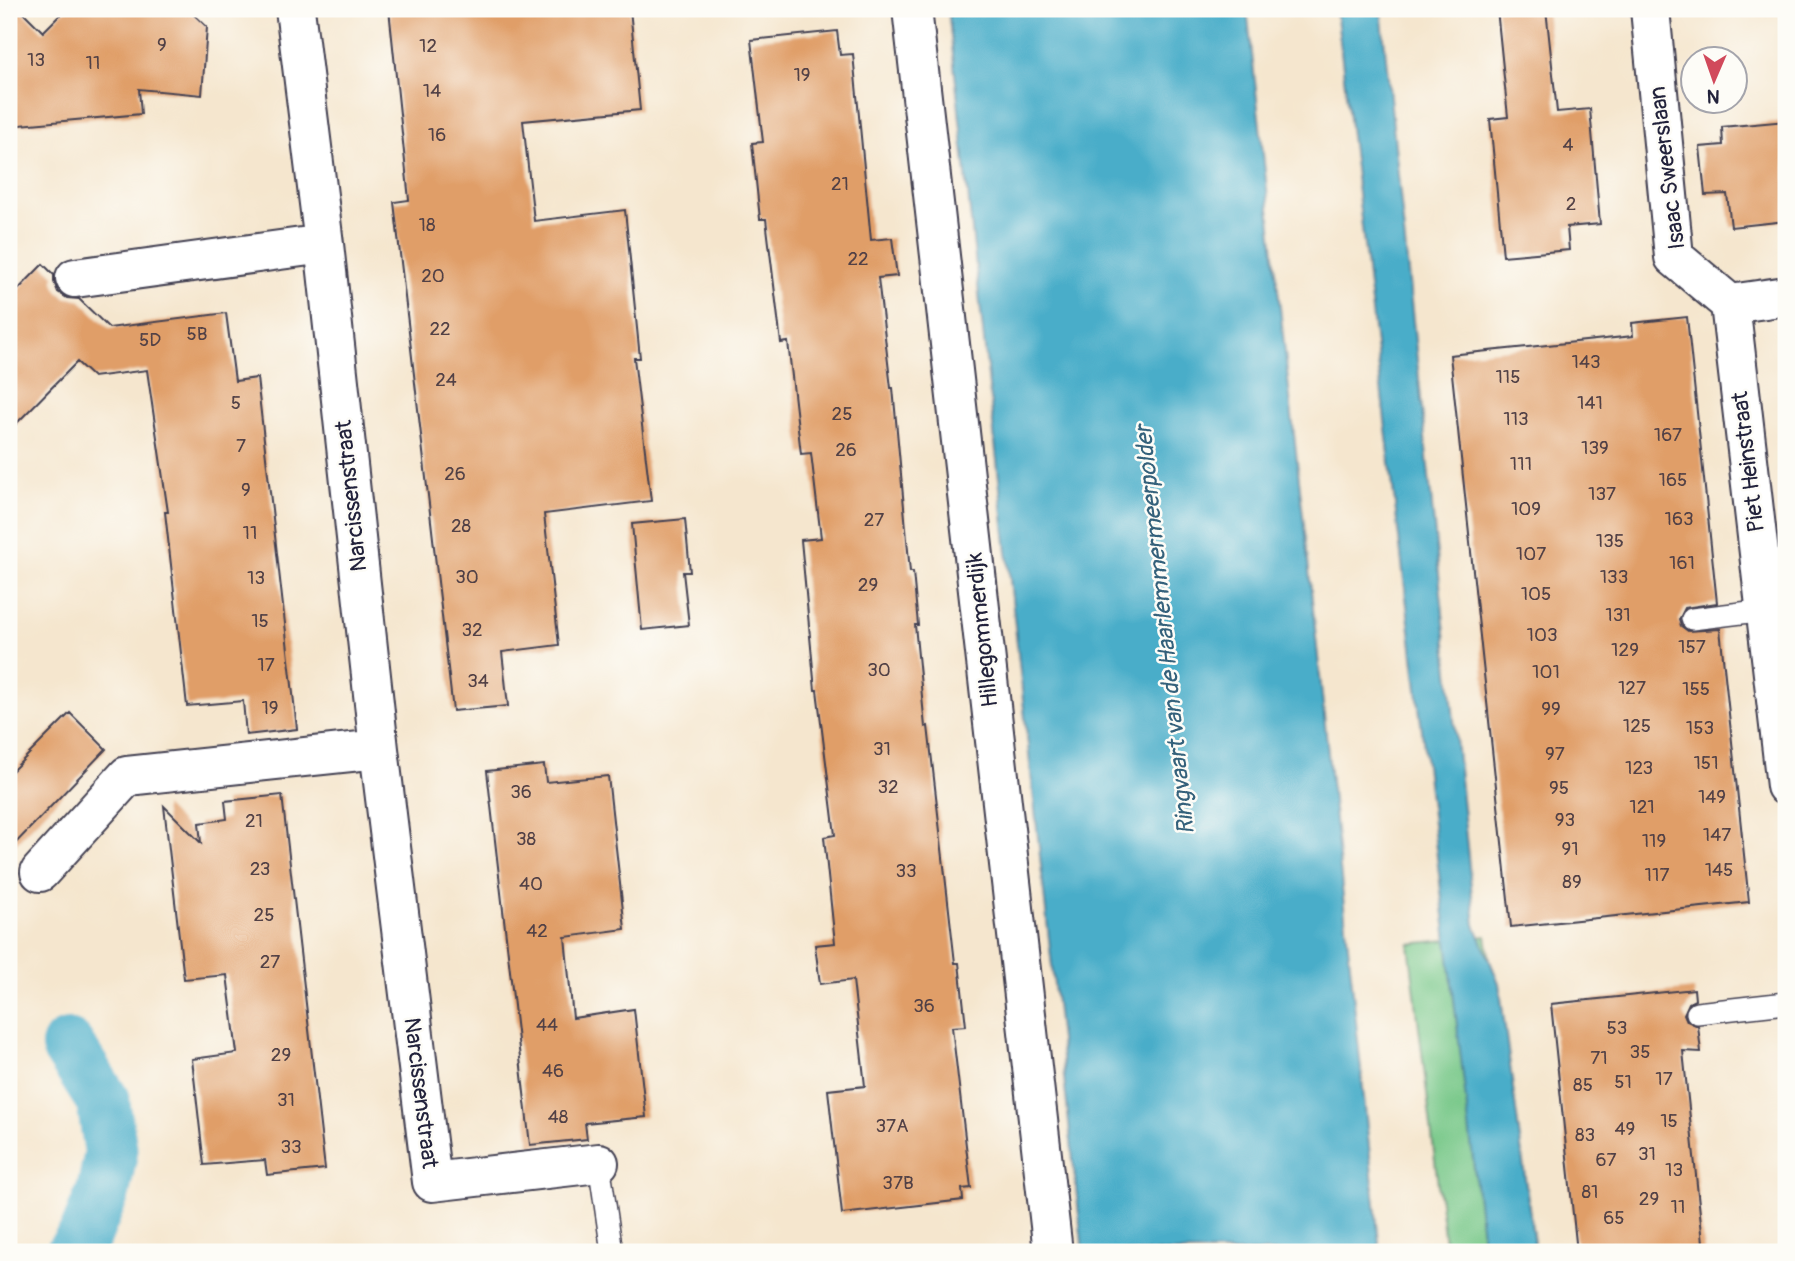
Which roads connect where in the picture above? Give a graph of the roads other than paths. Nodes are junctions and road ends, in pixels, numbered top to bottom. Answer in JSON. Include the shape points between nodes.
{"nodes":[{"id":1,"x":295,"y":9,"type":"edge"},
{"id":2,"x":912,"y":9,"type":"edge"},
{"id":3,"x":1650,"y":9,"type":"edge"},
{"id":4,"x":324,"y":244,"type":"junction"},
{"id":5,"x":75,"y":278,"type":"dead end"},
{"id":6,"x":1786,"y":296,"type":"edge"},
{"id":7,"x":1730,"y":304,"type":"junction"},
{"id":8,"x":1766,"y":610,"type":"junction"},
{"id":9,"x":1692,"y":618,"type":"dead end"},
{"id":10,"x":379,"y":749,"type":"junction"},
{"id":11,"x":1786,"y":786,"type":"edge"},
{"id":12,"x":40,"y":872,"type":"dead end"},
{"id":13,"x":1786,"y":1003,"type":"edge"},
{"id":14,"x":1697,"y":1013,"type":"dead end"},
{"id":15,"x":599,"y":1163,"type":"joint"},
{"id":16,"x":612,"y":1252,"type":"edge"},
{"id":17,"x":1053,"y":1252,"type":"edge"}],
"edges":[{"from":1,"to":4,"type":"street","name":"Narcissenstraat"},
{"from":2,"to":17,"type":"street","name":"Hillegommerdijk"},
{"from":3,"to":7,"type":"street","name":"Isaac Sweerslaan","via":[[1674,257]]},
{"from":4,"to":5,"type":"street"},
{"from":4,"to":10,"type":"street","name":"Narcissenstraat"},
{"from":6,"to":7,"type":"street"},
{"from":7,"to":8,"type":"street","name":"Piet Heinstraat"},
{"from":8,"to":9,"type":"lane"},
{"from":8,"to":11,"type":"street","name":"Piet Heinstraat"},
{"from":10,"to":12,"type":"street","via":[[127,776]]},
{"from":10,"to":15,"type":"street","name":"Narcissenstraat","via":[[432,1182]]},
{"from":13,"to":14,"type":"lane"},
{"from":15,"to":16,"type":"lane","name":"Narcissenstraat"}]}
